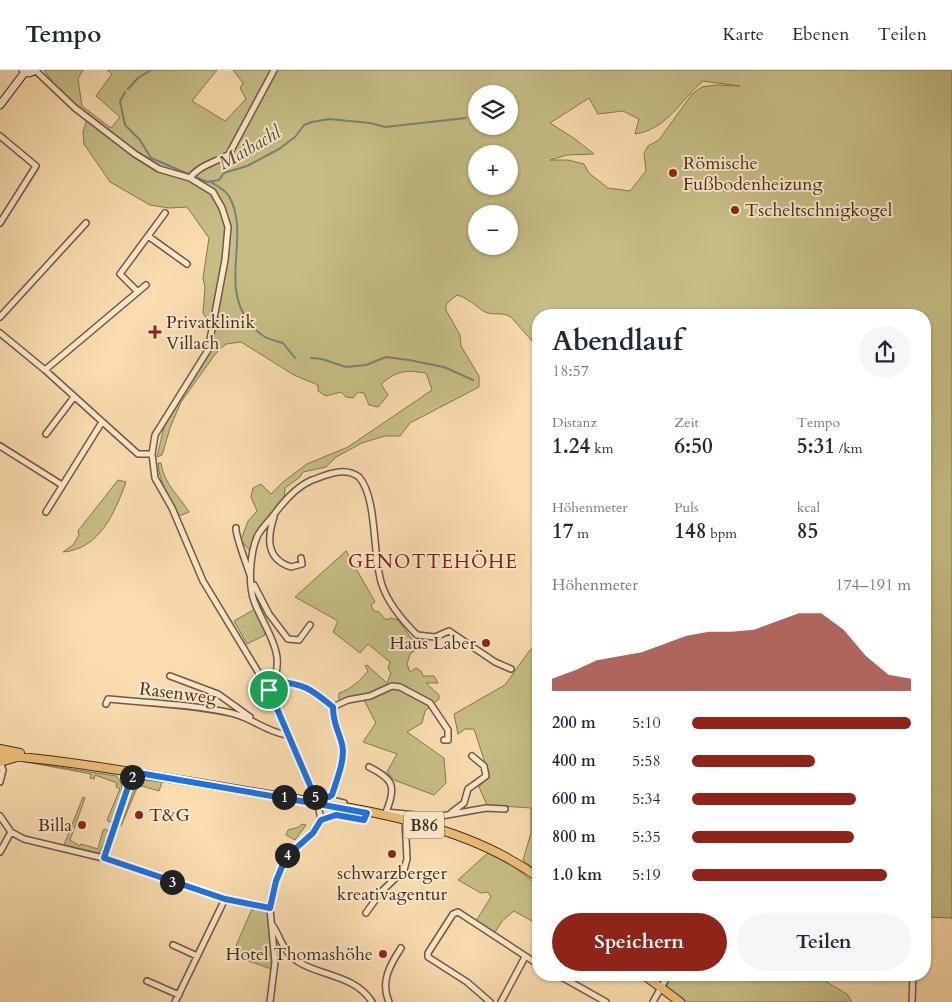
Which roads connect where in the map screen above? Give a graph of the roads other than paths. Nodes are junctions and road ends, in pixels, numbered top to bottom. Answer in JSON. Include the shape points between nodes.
{"nodes":[{"id":1,"x":36,"y":70,"type":"edge"},
{"id":2,"x":274,"y":70,"type":"edge"},
{"id":3,"x":24,"y":71,"type":"edge"},
{"id":4,"x":0,"y":105,"type":"edge"},
{"id":5,"x":0,"y":136,"type":"edge"},
{"id":6,"x":192,"y":176,"type":"junction"},
{"id":7,"x":165,"y":213,"type":"dead end"},
{"id":8,"x":86,"y":222,"type":"dead end"},
{"id":9,"x":0,"y":223,"type":"edge"},
{"id":10,"x":148,"y":236,"type":"junction"},
{"id":11,"x":187,"y":264,"type":"dead end"},
{"id":12,"x":146,"y":286,"type":"dead end"},
{"id":13,"x":138,"y":292,"type":"junction"},
{"id":14,"x":0,"y":317,"type":"edge"},
{"id":15,"x":0,"y":333,"type":"edge"},
{"id":16,"x":45,"y":370,"type":"junction"},
{"id":17,"x":74,"y":397,"type":"junction"},
{"id":18,"x":102,"y":422,"type":"junction"},
{"id":19,"x":46,"y":434,"type":"dead end"},
{"id":20,"x":0,"y":446,"type":"edge"},
{"id":21,"x":152,"y":454,"type":"junction"},
{"id":22,"x":62,"y":485,"type":"junction"},
{"id":23,"x":276,"y":511,"type":"junction"},
{"id":24,"x":46,"y":512,"type":"dead end"},
{"id":25,"x":236,"y":528,"type":"dead end"},
{"id":26,"x":301,"y":558,"type":"dead end"},
{"id":27,"x":252,"y":582,"type":"junction"},
{"id":28,"x":310,"y":625,"type":"dead end"},
{"id":29,"x":511,"y":669,"type":"dead end"},
{"id":30,"x":170,"y":676,"type":"dead end"},
{"id":31,"x":275,"y":681,"type":"junction"},
{"id":32,"x":269,"y":690,"type":"junction"},
{"id":33,"x":106,"y":704,"type":"dead end"},
{"id":34,"x":333,"y":707,"type":"junction"},
{"id":35,"x":250,"y":718,"type":"junction"},
{"id":36,"x":287,"y":735,"type":"junction"},
{"id":37,"x":444,"y":740,"type":"dead end"},
{"id":38,"x":0,"y":749,"type":"edge"},
{"id":39,"x":0,"y":755,"type":"edge"},
{"id":40,"x":472,"y":756,"type":"dead end"},
{"id":41,"x":23,"y":757,"type":"junction"},
{"id":42,"x":48,"y":759,"type":"junction"},
{"id":43,"x":0,"y":762,"type":"edge"},
{"id":44,"x":369,"y":767,"type":"dead end"},
{"id":45,"x":133,"y":772,"type":"junction"},
{"id":46,"x":0,"y":782,"type":"edge"},
{"id":47,"x":314,"y":794,"type":"junction"},
{"id":48,"x":326,"y":796,"type":"junction"},
{"id":49,"x":344,"y":803,"type":"dead end"},
{"id":50,"x":318,"y":804,"type":"junction"},
{"id":51,"x":506,"y":808,"type":"dead end"},
{"id":52,"x":367,"y":813,"type":"junction"},
{"id":53,"x":385,"y":814,"type":"junction"},
{"id":54,"x":448,"y":815,"type":"junction"},
{"id":55,"x":0,"y":816,"type":"edge"},
{"id":56,"x":321,"y":820,"type":"junction"},
{"id":57,"x":405,"y":820,"type":"junction"},
{"id":58,"x":11,"y":832,"type":"junction"},
{"id":59,"x":0,"y":852,"type":"edge"},
{"id":60,"x":104,"y":858,"type":"junction"},
{"id":61,"x":532,"y":873,"type":"edge"},
{"id":62,"x":225,"y":899,"type":"junction"},
{"id":63,"x":270,"y":908,"type":"junction"},
{"id":64,"x":366,"y":913,"type":"dead end"},
{"id":65,"x":272,"y":923,"type":"junction"},
{"id":66,"x":173,"y":946,"type":"dead end"},
{"id":67,"x":401,"y":948,"type":"dead end"},
{"id":68,"x":197,"y":956,"type":"junction"},
{"id":69,"x":525,"y":957,"type":"junction"},
{"id":70,"x":532,"y":961,"type":"edge"},
{"id":71,"x":147,"y":981,"type":"dead end"},
{"id":72,"x":569,"y":981,"type":"edge"},
{"id":73,"x":651,"y":981,"type":"edge"},
{"id":74,"x":665,"y":981,"type":"edge"},
{"id":75,"x":913,"y":981,"type":"edge"},
{"id":76,"x":661,"y":990,"type":"junction"},
{"id":77,"x":178,"y":995,"type":"junction"},
{"id":78,"x":175,"y":1002,"type":"edge"},
{"id":79,"x":270,"y":1002,"type":"edge"},
{"id":80,"x":372,"y":1002,"type":"edge"},
{"id":81,"x":389,"y":1002,"type":"edge"},
{"id":82,"x":490,"y":1002,"type":"edge"},
{"id":83,"x":501,"y":1002,"type":"edge"},
{"id":84,"x":606,"y":1002,"type":"edge"},
{"id":85,"x":653,"y":1002,"type":"edge"},
{"id":86,"x":680,"y":1002,"type":"edge"},
{"id":87,"x":912,"y":1002,"type":"edge"}],
"edges":[{"from":1,"to":3,"type":"street","via":[[29,74]]},
{"from":1,"to":6,"type":"street","via":[[75,108],[135,154],[159,169]]},
{"from":2,"to":6,"type":"street","via":[[230,154]]},
{"from":3,"to":4,"type":"street"},
{"from":5,"to":9,"type":"street","via":[[36,166]]},
{"from":6,"to":21,"type":"street","via":[[212,192],[222,208],[228,227],[225,260],[208,350],[155,435]]},
{"from":7,"to":10,"type":"street"},
{"from":8,"to":14,"type":"street"},
{"from":10,"to":11,"type":"street"},
{"from":10,"to":13,"type":"street","via":[[120,274]]},
{"from":12,"to":13,"type":"street"},
{"from":13,"to":16,"type":"street"},
{"from":15,"to":16,"type":"street"},
{"from":16,"to":17,"type":"street"},
{"from":17,"to":18,"type":"street"},
{"from":17,"to":19,"type":"street"},
{"from":18,"to":21,"type":"street","via":[[138,454]]},
{"from":18,"to":22,"type":"street"},
{"from":20,"to":22,"type":"street"},
{"from":21,"to":32,"type":"street","via":[[155,478],[172,508],[203,581]]},
{"from":22,"to":24,"type":"street"},
{"from":23,"to":26,"type":"street","via":[[269,535],[272,553],[291,567],[300,566]]},
{"from":23,"to":27,"type":"street","via":[[257,537],[253,550]]},
{"from":23,"to":29,"type":"street","via":[[309,482],[342,471],[356,475],[362,480],[368,495],[381,583],[397,613],[417,635],[435,637],[449,631]]},
{"from":25,"to":27,"type":"street"},
{"from":27,"to":28,"type":"street","via":[[269,614],[288,639],[299,640]]},
{"from":27,"to":31,"type":"street","via":[[254,600],[276,651]]},
{"from":30,"to":35,"type":"street","name":"Rasenweg","via":[[218,694]]},
{"from":31,"to":32,"type":"street"},
{"from":31,"to":34,"type":"street","via":[[294,682],[308,688]]},
{"from":32,"to":36,"type":"street"},
{"from":33,"to":35,"type":"street","name":"Rasenweg","via":[[108,698],[228,712]]},
{"from":34,"to":37,"type":"street","via":[[392,686],[400,687],[433,707],[448,730],[449,738]]},
{"from":34,"to":48,"type":"street","via":[[332,720],[343,748],[332,795]]},
{"from":35,"to":36,"type":"street","name":"Rasenweg","via":[[274,732]]},
{"from":36,"to":47,"type":"street"},
{"from":38,"to":42,"type":"main road"},
{"from":39,"to":41,"type":"main road","number":"B86"},
{"from":40,"to":54,"type":"street","via":[[484,766],[486,776],[468,789],[464,803]]},
{"from":41,"to":42,"type":"main road","number":"B86"},
{"from":41,"to":43,"type":"main road"},
{"from":42,"to":45,"type":"main road","number":"B86"},
{"from":43,"to":46,"type":"street","via":[[4,770]]},
{"from":44,"to":53,"type":"street","via":[[384,775],[392,787],[393,797]]},
{"from":45,"to":50,"type":"main road","number":"B86"},
{"from":45,"to":60,"type":"street"},
{"from":47,"to":48,"type":"street"},
{"from":47,"to":50,"type":"street"},
{"from":48,"to":49,"type":"street"},
{"from":50,"to":52,"type":"main road","number":"B86"},
{"from":50,"to":56,"type":"street"},
{"from":51,"to":54,"type":"street"},
{"from":52,"to":53,"type":"main road","number":"B86"},
{"from":52,"to":56,"type":"street","via":[[364,820],[336,815]]},
{"from":53,"to":54,"type":"street","via":[[436,818]]},
{"from":53,"to":57,"type":"main road","number":"B86"},
{"from":55,"to":58,"type":"street"},
{"from":56,"to":63,"type":"street","via":[[313,833],[286,857]]},
{"from":57,"to":61,"type":"main road","number":"B86","via":[[473,840]]},
{"from":57,"to":64,"type":"street","via":[[407,859],[404,870],[381,892]]},
{"from":58,"to":59,"type":"street"},
{"from":58,"to":60,"type":"street","via":[[38,843]]},
{"from":60,"to":62,"type":"street"},
{"from":62,"to":63,"type":"street"},
{"from":62,"to":68,"type":"street"},
{"from":63,"to":65,"type":"street"},
{"from":65,"to":79,"type":"street","via":[[275,962]]},
{"from":65,"to":80,"type":"street","via":[[286,951],[298,960],[357,985]]},
{"from":66,"to":68,"type":"street"},
{"from":67,"to":81,"type":"street","via":[[387,971],[386,995]]},
{"from":68,"to":77,"type":"street"},
{"from":69,"to":70,"type":"street"},
{"from":69,"to":82,"type":"street","via":[[458,912],[453,914],[428,957],[467,982]]},
{"from":69,"to":83,"type":"street"},
{"from":71,"to":77,"type":"street"},
{"from":72,"to":84,"type":"street"},
{"from":73,"to":76,"type":"main road"},
{"from":74,"to":76,"type":"street"},
{"from":75,"to":87,"type":"street"},
{"from":76,"to":85,"type":"street"},
{"from":76,"to":86,"type":"main road"},
{"from":77,"to":78,"type":"street"}]}
